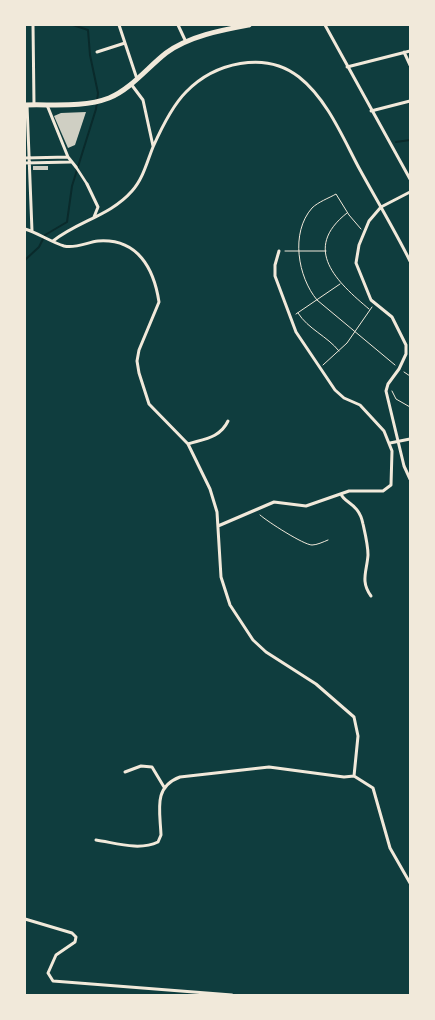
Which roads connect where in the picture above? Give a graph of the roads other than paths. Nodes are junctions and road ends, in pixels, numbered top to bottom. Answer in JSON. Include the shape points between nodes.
{"nodes":[{"id":1,"x":33,"y":25,"type":"edge"},
{"id":2,"x":119,"y":25,"type":"edge"},
{"id":3,"x":178,"y":25,"type":"edge"},
{"id":4,"x":249,"y":25,"type":"edge"},
{"id":5,"x":325,"y":25,"type":"edge"},
{"id":6,"x":241,"y":26,"type":"edge"},
{"id":7,"x":186,"y":42,"type":"junction"},
{"id":8,"x":125,"y":43,"type":"junction"},
{"id":9,"x":410,"y":51,"type":"edge"},
{"id":10,"x":97,"y":52,"type":"dead end"},
{"id":11,"x":404,"y":52,"type":"junction"},
{"id":12,"x":410,"y":65,"type":"edge"},
{"id":13,"x":347,"y":67,"type":"junction"},
{"id":14,"x":136,"y":79,"type":"junction"},
{"id":15,"x":131,"y":84,"type":"junction"},
{"id":16,"x":410,"y":101,"type":"edge"},
{"id":17,"x":46,"y":104,"type":"junction"},
{"id":18,"x":26,"y":105,"type":"edge"},
{"id":19,"x":34,"y":105,"type":"junction"},
{"id":20,"x":371,"y":111,"type":"junction"},
{"id":21,"x":154,"y":147,"type":"junction"},
{"id":22,"x":68,"y":157,"type":"junction"},
{"id":23,"x":27,"y":158,"type":"edge"},
{"id":24,"x":71,"y":162,"type":"junction"},
{"id":25,"x":27,"y":163,"type":"edge"},
{"id":26,"x":76,"y":168,"type":"joint"},
{"id":27,"x":410,"y":179,"type":"edge"},
{"id":28,"x":87,"y":184,"type":"joint"},
{"id":29,"x":410,"y":192,"type":"edge"},
{"id":30,"x":381,"y":207,"type":"junction"},
{"id":31,"x":94,"y":217,"type":"junction"},
{"id":32,"x":25,"y":229,"type":"edge"},
{"id":33,"x":32,"y":232,"type":"junction"},
{"id":34,"x":53,"y":241,"type":"junction"},
{"id":35,"x":279,"y":251,"type":"road end"},
{"id":36,"x":410,"y":261,"type":"edge"},
{"id":37,"x":228,"y":422,"type":"dead end"},
{"id":38,"x":410,"y":439,"type":"edge"},
{"id":39,"x":398,"y":441,"type":"junction"},
{"id":40,"x":390,"y":443,"type":"junction"},
{"id":41,"x":188,"y":444,"type":"junction"},
{"id":42,"x":410,"y":479,"type":"edge"},
{"id":43,"x":341,"y":494,"type":"junction"},
{"id":44,"x":218,"y":526,"type":"junction"},
{"id":45,"x":370,"y":596,"type":"dead end"},
{"id":46,"x":125,"y":772,"type":"dead end"},
{"id":47,"x":354,"y":776,"type":"junction"},
{"id":48,"x":164,"y":786,"type":"junction"},
{"id":49,"x":96,"y":840,"type":"dead end"},
{"id":50,"x":410,"y":883,"type":"edge"},
{"id":51,"x":25,"y":920,"type":"edge"},
{"id":52,"x":232,"y":995,"type":"edge"}],
"edges":[{"from":1,"to":19,"type":"street"},
{"from":2,"to":8,"type":"street"},
{"from":3,"to":7,"type":"street"},
{"from":4,"to":6,"type":"main road"},
{"from":5,"to":13,"type":"street"},
{"from":6,"to":7,"type":"main road"},
{"from":7,"to":14,"type":"main road","via":[[167,52]]},
{"from":8,"to":10,"type":"street"},
{"from":8,"to":14,"type":"street"},
{"from":9,"to":11,"type":"street"},
{"from":11,"to":12,"type":"street"},
{"from":11,"to":13,"type":"street"},
{"from":13,"to":20,"type":"street"},
{"from":14,"to":15,"type":"main road"},
{"from":15,"to":17,"type":"main road","via":[[110,97],[89,103]]},
{"from":15,"to":21,"type":"street","via":[[143,100]]},
{"from":16,"to":20,"type":"street"},
{"from":17,"to":19,"type":"main road"},
{"from":17,"to":22,"type":"street"},
{"from":18,"to":19,"type":"main road"},
{"from":18,"to":23,"type":"street"},
{"from":20,"to":27,"type":"street"},
{"from":21,"to":30,"type":"street","via":[[180,100],[205,76],[222,68],[252,63],[283,68],[316,94]]},
{"from":21,"to":31,"type":"street","via":[[143,175],[132,191],[115,208]]},
{"from":22,"to":23,"type":"street"},
{"from":22,"to":24,"type":"street"},
{"from":23,"to":25,"type":"street"},
{"from":24,"to":25,"type":"street"},
{"from":24,"to":26,"type":"street"},
{"from":25,"to":33,"type":"street"},
{"from":26,"to":28,"type":"street"},
{"from":28,"to":31,"type":"street","via":[[98,207]]},
{"from":29,"to":30,"type":"street"},
{"from":30,"to":36,"type":"street"},
{"from":30,"to":39,"type":"street","via":[[364,231],[356,263],[371,300],[392,317],[406,345],[406,354],[388,384],[387,400]]},
{"from":31,"to":34,"type":"street"},
{"from":32,"to":33,"type":"street"},
{"from":33,"to":34,"type":"street"},
{"from":34,"to":41,"type":"street","via":[[65,246],[104,241],[135,250],[146,261],[159,302],[140,350],[137,361],[139,373],[149,404]]},
{"from":35,"to":40,"type":"street","via":[[275,276],[296,332],[335,390],[368,413]]},
{"from":37,"to":41,"type":"street","via":[[218,434]]},
{"from":38,"to":39,"type":"street"},
{"from":39,"to":40,"type":"street"},
{"from":39,"to":42,"type":"street"},
{"from":40,"to":43,"type":"street","via":[[389,488]]},
{"from":41,"to":44,"type":"street","via":[[210,489]]},
{"from":43,"to":44,"type":"street","via":[[306,506],[274,502]]},
{"from":43,"to":45,"type":"street","via":[[343,499],[356,506],[362,517],[368,553],[363,581]]},
{"from":44,"to":47,"type":"street","via":[[221,577],[230,605],[243,627],[266,652],[316,684],[354,717],[358,736]]},
{"from":46,"to":48,"type":"street","via":[[141,766],[152,767]]},
{"from":47,"to":48,"type":"street","via":[[270,767],[250,768],[192,774],[169,781]]},
{"from":47,"to":50,"type":"street","via":[[373,788],[390,848]]},
{"from":48,"to":49,"type":"street","via":[[158,842],[137,846]]},
{"from":51,"to":52,"type":"street","via":[[72,933],[76,937],[75,942],[56,955],[48,968],[53,981]]}]}
